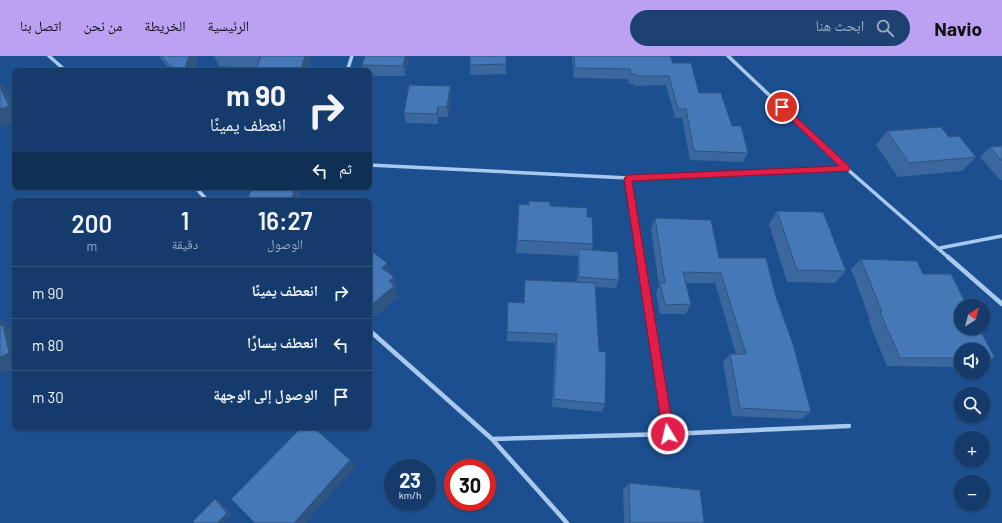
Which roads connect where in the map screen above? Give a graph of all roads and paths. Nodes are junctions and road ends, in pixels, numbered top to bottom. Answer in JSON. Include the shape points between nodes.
{"nodes":[{"id":1,"x":49,"y":56,"type":"edge"},
{"id":2,"x":352,"y":56,"type":"edge"},
{"id":3,"x":728,"y":56,"type":"edge"},
{"id":4,"x":63,"y":68,"type":"edge"},
{"id":5,"x":349,"y":68,"type":"edge"},
{"id":6,"x":372,"y":165,"type":"edge"},
{"id":7,"x":846,"y":168,"type":"junction"},
{"id":8,"x":628,"y":178,"type":"junction"},
{"id":9,"x":198,"y":190,"type":"edge"},
{"id":10,"x":205,"y":198,"type":"edge"},
{"id":11,"x":1002,"y":236,"type":"edge"},
{"id":12,"x":940,"y":248,"type":"junction"},
{"id":13,"x":1002,"y":304,"type":"edge"},
{"id":14,"x":372,"y":333,"type":"edge"},
{"id":15,"x":849,"y":426,"type":"dead end"},
{"id":16,"x":668,"y":434,"type":"junction"},
{"id":17,"x":492,"y":438,"type":"junction"},
{"id":18,"x":567,"y":523,"type":"edge"}],
"edges":[{"from":1,"to":4,"type":"street"},
{"from":2,"to":5,"type":"street"},
{"from":3,"to":7,"type":"street"},
{"from":6,"to":8,"type":"street"},
{"from":7,"to":8,"type":"street"},
{"from":7,"to":12,"type":"street"},
{"from":8,"to":16,"type":"street"},
{"from":9,"to":10,"type":"street"},
{"from":11,"to":12,"type":"street"},
{"from":12,"to":13,"type":"street"},
{"from":14,"to":17,"type":"street"},
{"from":15,"to":16,"type":"street"},
{"from":16,"to":17,"type":"street"},
{"from":17,"to":18,"type":"street"}]}
